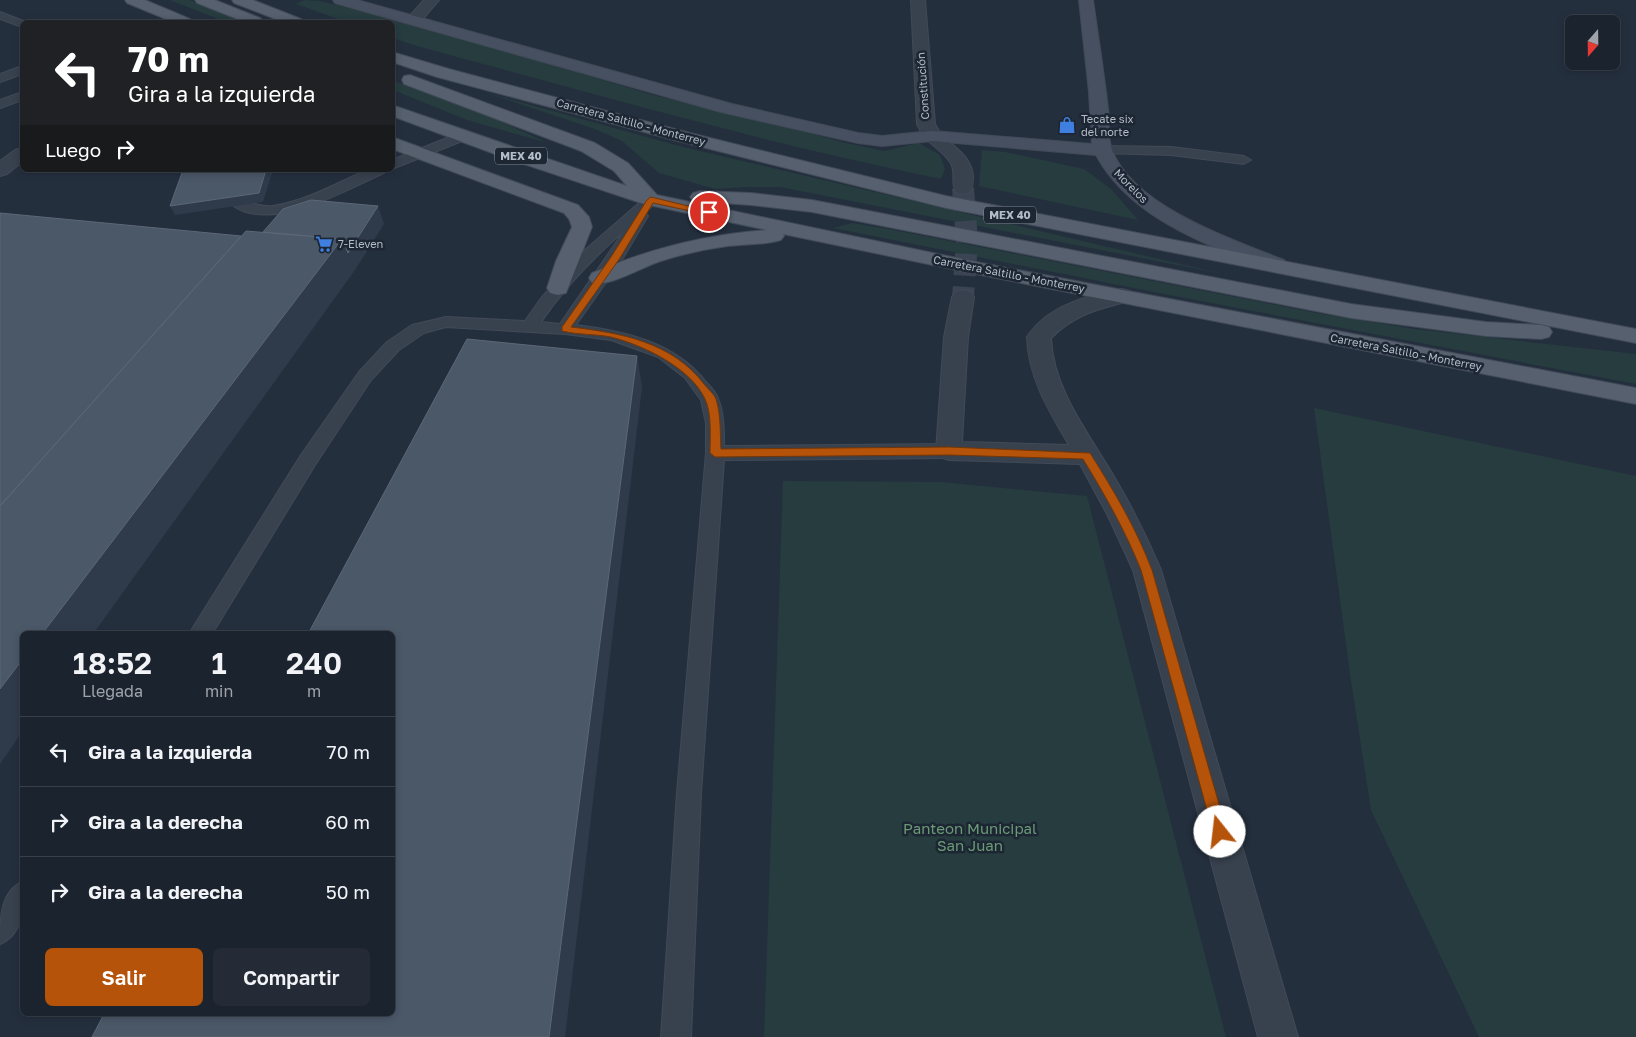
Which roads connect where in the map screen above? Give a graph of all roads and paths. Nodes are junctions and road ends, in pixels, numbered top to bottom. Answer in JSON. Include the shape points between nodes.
{"nodes":[{"id":1,"x":132,"y":0,"type":"edge"},
{"id":2,"x":202,"y":0,"type":"edge"},
{"id":3,"x":239,"y":0,"type":"edge"},
{"id":4,"x":340,"y":0,"type":"edge"},
{"id":5,"x":432,"y":0,"type":"edge"},
{"id":6,"x":918,"y":0,"type":"edge"},
{"id":7,"x":1086,"y":0,"type":"edge"},
{"id":8,"x":0,"y":15,"type":"edge"},
{"id":9,"x":415,"y":19,"type":"junction"},
{"id":10,"x":180,"y":20,"type":"edge"},
{"id":11,"x":254,"y":20,"type":"edge"},
{"id":12,"x":291,"y":20,"type":"edge"},
{"id":13,"x":17,"y":22,"type":"edge"},
{"id":14,"x":0,"y":27,"type":"edge"},
{"id":15,"x":395,"y":59,"type":"edge"},
{"id":16,"x":20,"y":71,"type":"edge"},
{"id":17,"x":395,"y":75,"type":"edge"},
{"id":18,"x":0,"y":78,"type":"edge"},
{"id":19,"x":20,"y":97,"type":"edge"},
{"id":20,"x":0,"y":104,"type":"edge"},
{"id":21,"x":395,"y":111,"type":"edge"},
{"id":22,"x":462,"y":136,"type":"junction"},
{"id":23,"x":932,"y":136,"type":"junction"},
{"id":24,"x":395,"y":143,"type":"edge"},
{"id":25,"x":1103,"y":150,"type":"junction"},
{"id":26,"x":421,"y":153,"type":"junction"},
{"id":27,"x":20,"y":155,"type":"edge"},
{"id":28,"x":1244,"y":160,"type":"dead end"},
{"id":29,"x":395,"y":164,"type":"edge"},
{"id":30,"x":0,"y":170,"type":"edge"},
{"id":31,"x":374,"y":172,"type":"edge"},
{"id":32,"x":963,"y":188,"type":"tunnel mouth"},
{"id":33,"x":651,"y":200,"type":"junction"},
{"id":34,"x":240,"y":205,"type":"edge"},
{"id":35,"x":825,"y":237,"type":"junction"},
{"id":36,"x":1276,"y":265,"type":"junction"},
{"id":37,"x":600,"y":278,"type":"junction"},
{"id":38,"x":558,"y":288,"type":"junction"},
{"id":39,"x":1122,"y":296,"type":"junction"},
{"id":40,"x":963,"y":297,"type":"tunnel mouth"},
{"id":41,"x":530,"y":326,"type":"junction"},
{"id":42,"x":565,"y":329,"type":"junction"},
{"id":43,"x":1630,"y":335,"type":"edge"},
{"id":44,"x":1636,"y":396,"type":"edge"},
{"id":45,"x":949,"y":451,"type":"junction"},
{"id":46,"x":715,"y":453,"type":"junction"},
{"id":47,"x":1086,"y":455,"type":"junction"},
{"id":48,"x":202,"y":631,"type":"edge"},
{"id":49,"x":20,"y":898,"type":"edge"},
{"id":50,"x":0,"y":930,"type":"edge"},
{"id":51,"x":676,"y":1037,"type":"edge"},
{"id":52,"x":1278,"y":1037,"type":"edge"}],
"edges":[{"from":1,"to":10,"type":"main road"},
{"from":2,"to":11,"type":"main road"},
{"from":3,"to":12,"type":"main road"},
{"from":4,"to":9,"type":"street"},
{"from":5,"to":9,"type":"street"},
{"from":6,"to":23,"type":"street","name":"Constitución","via":[[926,124]]},
{"from":7,"to":25,"type":"street","name":"Morelos"},
{"from":8,"to":13,"type":"lane"},
{"from":9,"to":23,"type":"street","via":[[665,91],[830,133],[882,141]]},
{"from":13,"to":14,"type":"lane"},
{"from":15,"to":36,"type":"main road","name":"Carretera Saltillo - Monterrey","number":"MEX 40","via":[[684,137],[946,202]]},
{"from":16,"to":18,"type":"lane"},
{"from":17,"to":33,"type":"main road","via":[[588,147],[621,167]]},
{"from":19,"to":20,"type":"lane"},
{"from":21,"to":22,"type":"main road","name":"Carretera Saltillo - Monterrey","number":"MEX 40"},
{"from":22,"to":26,"type":"lane"},
{"from":22,"to":33,"type":"main road","name":"Carretera Saltillo - Monterrey","number":"MEX 40"},
{"from":23,"to":25,"type":"street"},
{"from":23,"to":32,"type":"street","name":"Constitución","via":[[962,166]]},
{"from":24,"to":26,"type":"main road"},
{"from":25,"to":28,"type":"lane","via":[[1171,151]]},
{"from":25,"to":36,"type":"street","name":"Morelos","via":[[1115,173],[1141,199],[1178,222]]},
{"from":26,"to":29,"type":"lane"},
{"from":26,"to":38,"type":"main road","via":[[571,209],[579,216],[582,227]]},
{"from":27,"to":30,"type":"street"},
{"from":31,"to":34,"type":"lane","via":[[277,209],[254,210]]},
{"from":33,"to":35,"type":"main road","name":"Carretera Saltillo - Monterrey","number":"MEX 40"},
{"from":33,"to":37,"type":"lane"},
{"from":33,"to":38,"type":"lane","via":[[590,253]]},
{"from":33,"to":43,"type":"main road","via":[[668,196],[789,203],[1352,311],[1486,329]]},
{"from":35,"to":37,"type":"main road","via":[[767,236],[702,242],[666,251]]},
{"from":35,"to":39,"type":"main road","name":"Carretera Saltillo - Monterrey","number":"MEX 40"},
{"from":36,"to":43,"type":"main road","name":"Carretera Saltillo - Monterrey","number":"MEX 40"},
{"from":37,"to":42,"type":"lane"},
{"from":38,"to":41,"type":"lane"},
{"from":39,"to":44,"type":"main road","name":"Carretera Saltillo - Monterrey","number":"MEX 40"},
{"from":39,"to":47,"type":"street","via":[[1072,310],[1048,326],[1039,337],[1038,354],[1045,380]]},
{"from":40,"to":45,"type":"street","via":[[956,337]]},
{"from":41,"to":42,"type":"lane"},
{"from":41,"to":48,"type":"lane","via":[[446,322],[418,329],[393,346],[365,376],[308,460]]},
{"from":42,"to":46,"type":"lane","via":[[613,335],[664,353],[691,374],[710,399],[715,423]]},
{"from":45,"to":46,"type":"lane"},
{"from":45,"to":47,"type":"street"},
{"from":46,"to":51,"type":"lane","via":[[689,793]]},
{"from":47,"to":52,"type":"street","via":[[1118,506],[1146,570]]},
{"from":49,"to":50,"type":"lane"}]}
